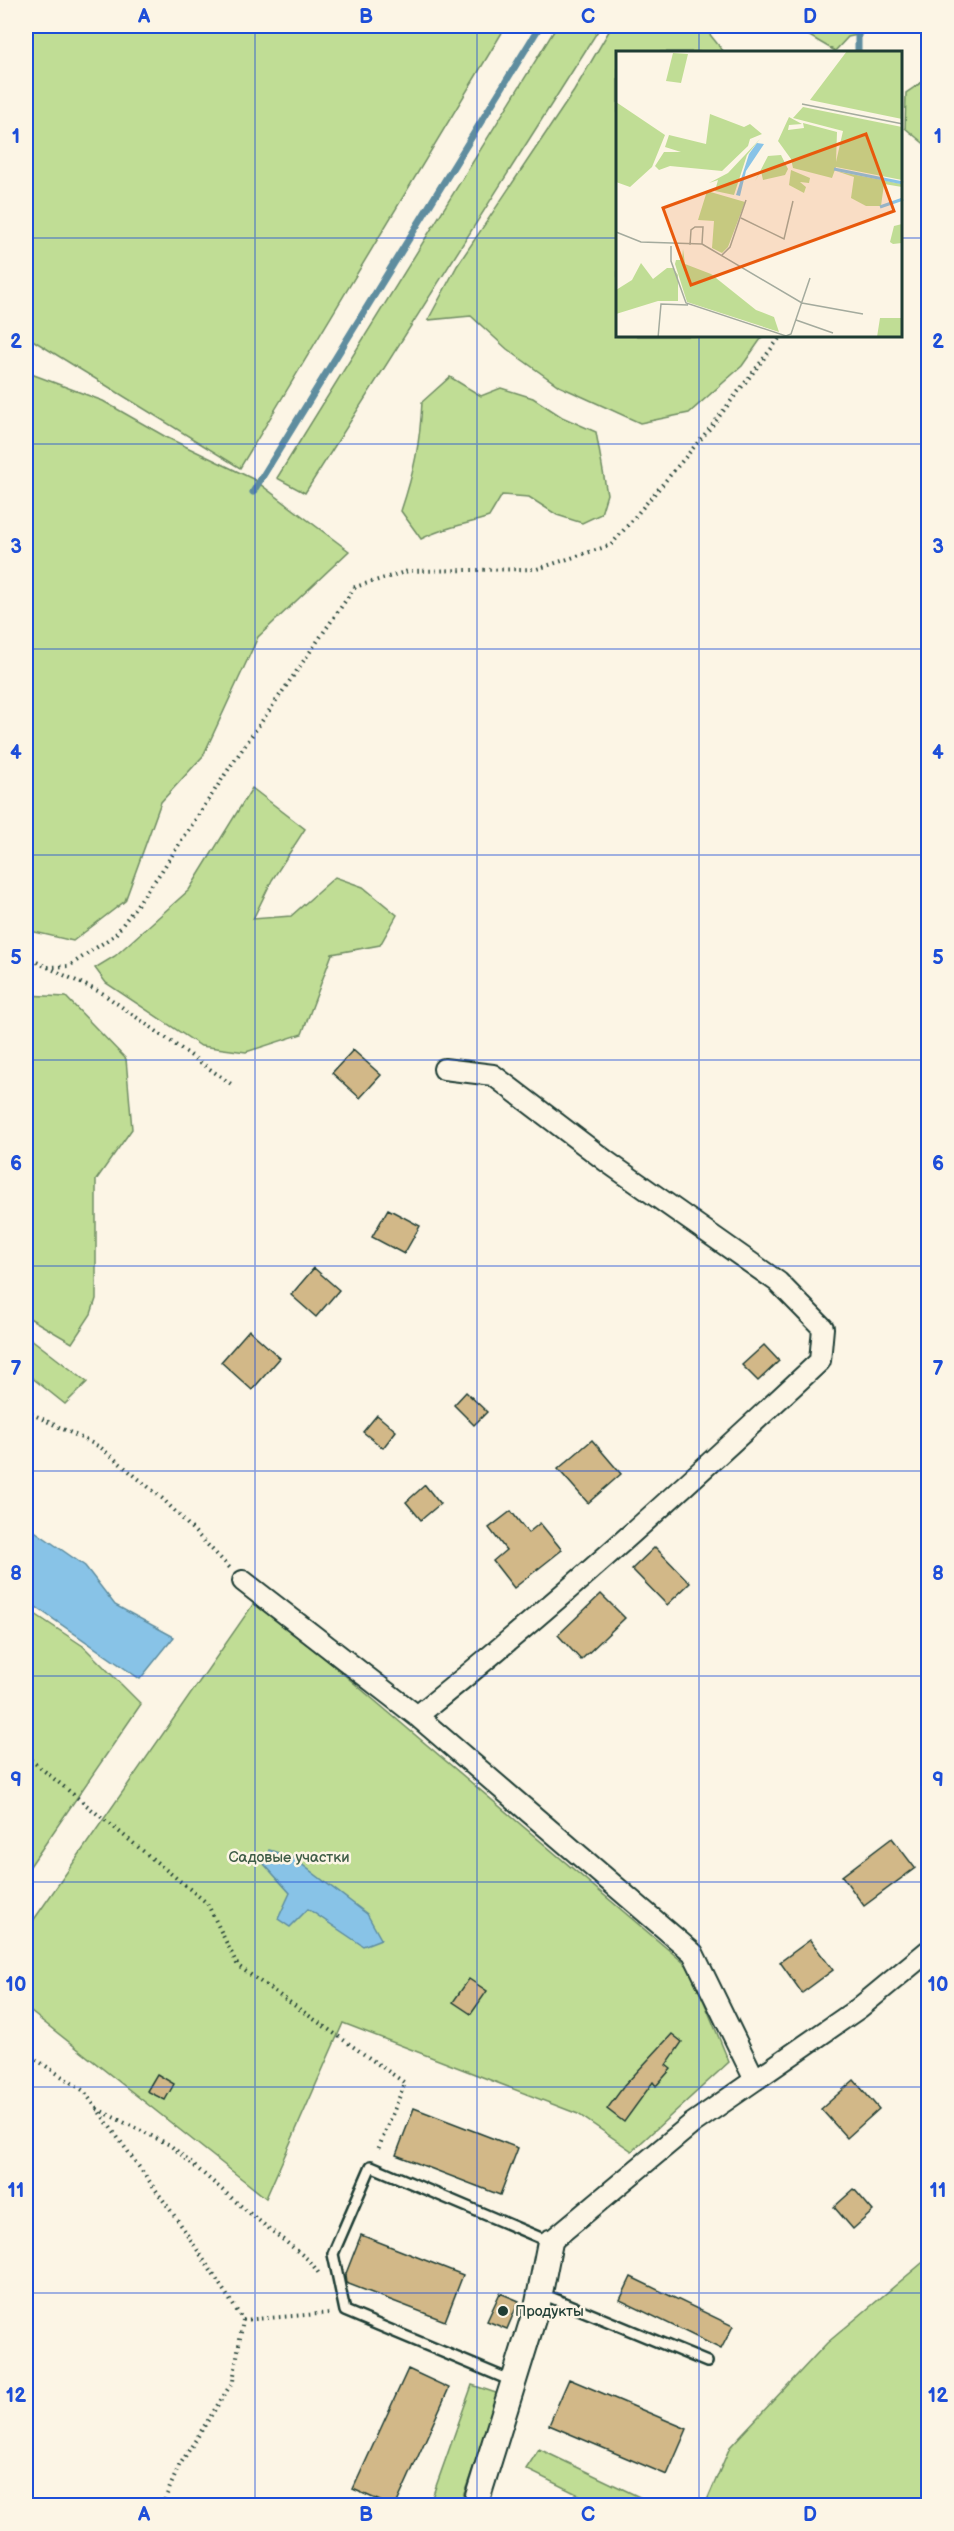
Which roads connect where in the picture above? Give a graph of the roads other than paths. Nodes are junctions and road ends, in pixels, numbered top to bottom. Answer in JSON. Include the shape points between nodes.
{"nodes":[{"id":1,"x":444,"y":1069,"type":"dead end"},
{"id":2,"x":243,"y":1581,"type":"road end"},
{"id":3,"x":417,"y":1716,"type":"junction"},
{"id":4,"x":928,"y":1951,"type":"edge"},
{"id":5,"x":755,"y":2080,"type":"junction"},
{"id":6,"x":550,"y":2242,"type":"junction"},
{"id":7,"x":540,"y":2293,"type":"junction"},
{"id":8,"x":707,"y":2362,"type":"dead end"},
{"id":9,"x":514,"y":2382,"type":"junction"},
{"id":10,"x":475,"y":2505,"type":"edge"}],
"edges":[{"from":1,"to":3,"type":"street","via":[[493,1075],[606,1161],[778,1282],[823,1328],[820,1361],[692,1481]]},
{"from":2,"to":3,"type":"street"},
{"from":3,"to":5,"type":"street","via":[[693,1953]]},
{"from":4,"to":5,"type":"street","via":[[859,2008]]},
{"from":5,"to":6,"type":"street","via":[[693,2123]]},
{"from":6,"to":7,"type":"street"},
{"from":6,"to":9,"type":"lane","via":[[371,2166],[333,2254],[345,2312]]},
{"from":7,"to":8,"type":"lane"},
{"from":7,"to":9,"type":"street"},
{"from":9,"to":10,"type":"street"}]}
